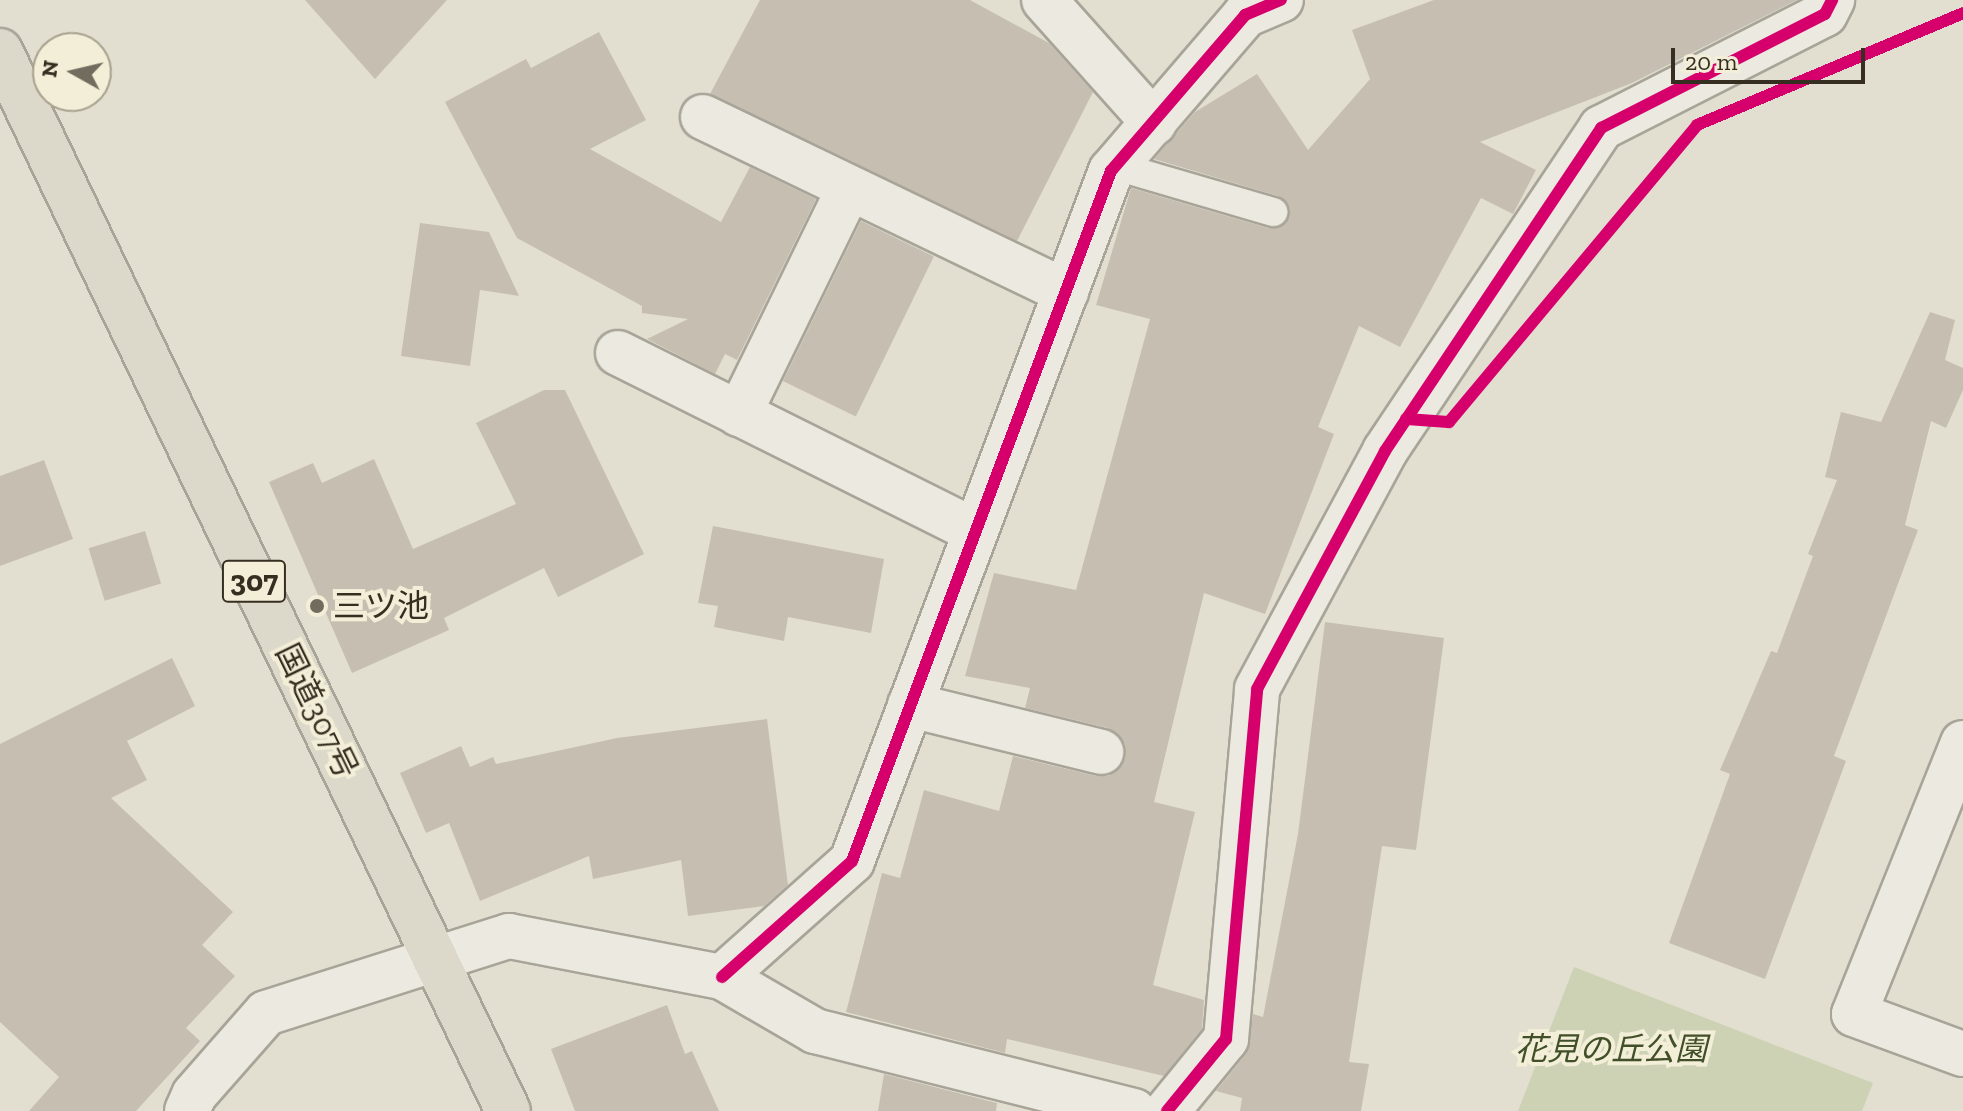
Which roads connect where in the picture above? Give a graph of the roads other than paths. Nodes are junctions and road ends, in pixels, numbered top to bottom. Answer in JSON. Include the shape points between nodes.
{"nodes":[{"id":1,"x":1044,"y":0,"type":"edge"},
{"id":2,"x":1281,"y":0,"type":"edge"},
{"id":3,"x":1832,"y":0,"type":"edge"},
{"id":4,"x":0,"y":51,"type":"edge"},
{"id":5,"x":703,"y":117,"type":"dead end"},
{"id":6,"x":1154,"y":123,"type":"junction"},
{"id":7,"x":1116,"y":166,"type":"junction"},
{"id":8,"x":849,"y":188,"type":"junction"},
{"id":9,"x":1273,"y":212,"type":"dead end"},
{"id":10,"x":1066,"y":292,"type":"junction"},
{"id":11,"x":618,"y":353,"type":"dead end"},
{"id":12,"x":739,"y":414,"type":"junction"},
{"id":13,"x":975,"y":531,"type":"junction"},
{"id":14,"x":910,"y":705,"type":"junction"},
{"id":15,"x":1963,"y":743,"type":"edge"},
{"id":16,"x":1101,"y":752,"type":"dead end"},
{"id":17,"x":437,"y":961,"type":"junction"},
{"id":18,"x":722,"y":977,"type":"junction"},
{"id":19,"x":1963,"y":1054,"type":"edge"},
{"id":20,"x":187,"y":1111,"type":"edge"},
{"id":21,"x":508,"y":1111,"type":"edge"},
{"id":22,"x":1134,"y":1111,"type":"edge"},
{"id":23,"x":1167,"y":1111,"type":"edge"}],
"edges":[{"from":1,"to":6,"type":"street"},
{"from":2,"to":6,"type":"street","via":[[1245,15]]},
{"from":3,"to":23,"type":"street","via":[[1825,14],[1601,128],[1385,451],[1257,689],[1226,1039]]},
{"from":4,"to":17,"type":"highway","name":"国道307号","number":"307"},
{"from":5,"to":8,"type":"street"},
{"from":6,"to":7,"type":"street"},
{"from":7,"to":9,"type":"lane"},
{"from":7,"to":10,"type":"street"},
{"from":8,"to":10,"type":"street"},
{"from":8,"to":12,"type":"street"},
{"from":10,"to":13,"type":"street"},
{"from":11,"to":12,"type":"street"},
{"from":12,"to":13,"type":"street"},
{"from":13,"to":14,"type":"street"},
{"from":14,"to":16,"type":"street"},
{"from":14,"to":18,"type":"street","via":[[852,861]]},
{"from":15,"to":19,"type":"street","via":[[1854,1014]]},
{"from":17,"to":18,"type":"street","via":[[509,936]]},
{"from":17,"to":20,"type":"street","via":[[266,1013],[194,1095]]},
{"from":17,"to":21,"type":"highway","name":"国道307号","number":"307"},
{"from":18,"to":22,"type":"street","via":[[815,1031]]}]}
